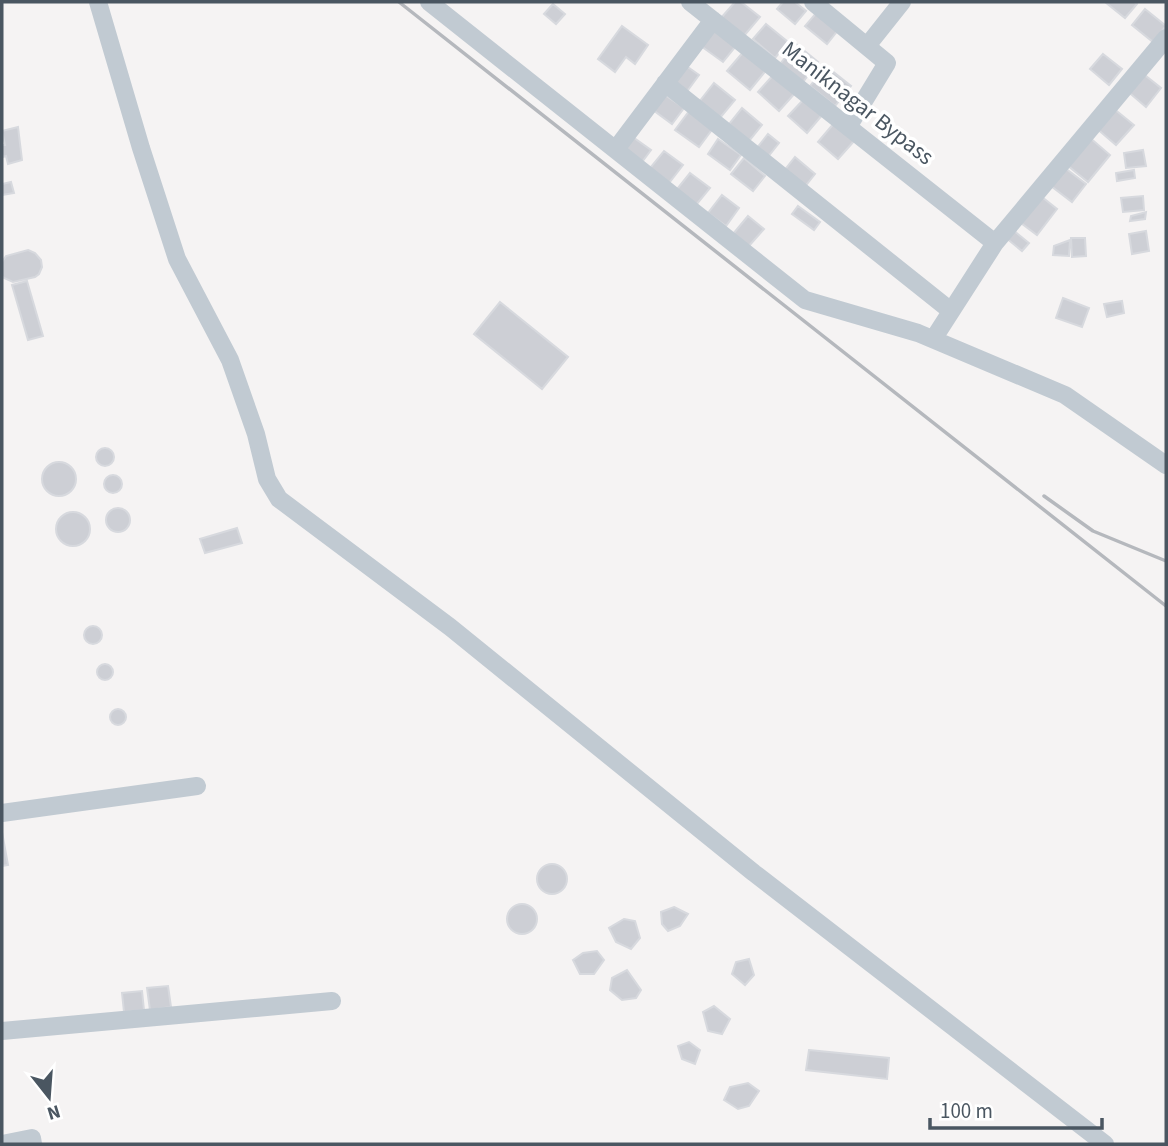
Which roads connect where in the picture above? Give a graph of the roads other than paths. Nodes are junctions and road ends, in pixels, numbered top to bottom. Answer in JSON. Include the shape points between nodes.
{"nodes":[{"id":1,"x":98,"y":2,"type":"edge"},
{"id":2,"x":429,"y":2,"type":"edge"},
{"id":3,"x":690,"y":2,"type":"edge"},
{"id":4,"x":813,"y":2,"type":"edge"},
{"id":5,"x":902,"y":2,"type":"edge"},
{"id":6,"x":713,"y":20,"type":"junction"},
{"id":7,"x":1166,"y":38,"type":"edge"},
{"id":8,"x":867,"y":46,"type":"junction"},
{"id":9,"x":665,"y":83,"type":"junction"},
{"id":10,"x":848,"y":127,"type":"junction"},
{"id":11,"x":616,"y":149,"type":"junction"},
{"id":12,"x":995,"y":243,"type":"junction"},
{"id":13,"x":951,"y":311,"type":"junction"},
{"id":14,"x":934,"y":338,"type":"junction"},
{"id":15,"x":1166,"y":465,"type":"edge"},
{"id":16,"x":197,"y":786,"type":"dead end"},
{"id":17,"x":2,"y":813,"type":"edge"},
{"id":18,"x":332,"y":1001,"type":"dead end"},
{"id":19,"x":2,"y":1031,"type":"edge"},
{"id":20,"x":2,"y":1144,"type":"edge"},
{"id":21,"x":33,"y":1144,"type":"edge"},
{"id":22,"x":1105,"y":1144,"type":"edge"}],
"edges":[{"from":1,"to":22,"type":"street","via":[[177,259],[230,360],[267,479],[279,499],[450,627],[754,873]]},
{"from":2,"to":11,"type":"street"},
{"from":3,"to":6,"type":"street","name":"Maniknagar Bypass"},
{"from":4,"to":8,"type":"street"},
{"from":5,"to":8,"type":"street"},
{"from":6,"to":9,"type":"street"},
{"from":6,"to":10,"type":"street","name":"Maniknagar Bypass"},
{"from":7,"to":12,"type":"street"},
{"from":8,"to":10,"type":"street","via":[[887,63]]},
{"from":9,"to":11,"type":"street"},
{"from":9,"to":13,"type":"street"},
{"from":10,"to":12,"type":"street","name":"Maniknagar Bypass"},
{"from":11,"to":14,"type":"street","via":[[805,300]]},
{"from":12,"to":13,"type":"street"},
{"from":13,"to":14,"type":"street"},
{"from":14,"to":15,"type":"street","via":[[1065,395]]},
{"from":16,"to":17,"type":"street"},
{"from":18,"to":19,"type":"street"},
{"from":20,"to":21,"type":"street","via":[[32,1138]]}]}
